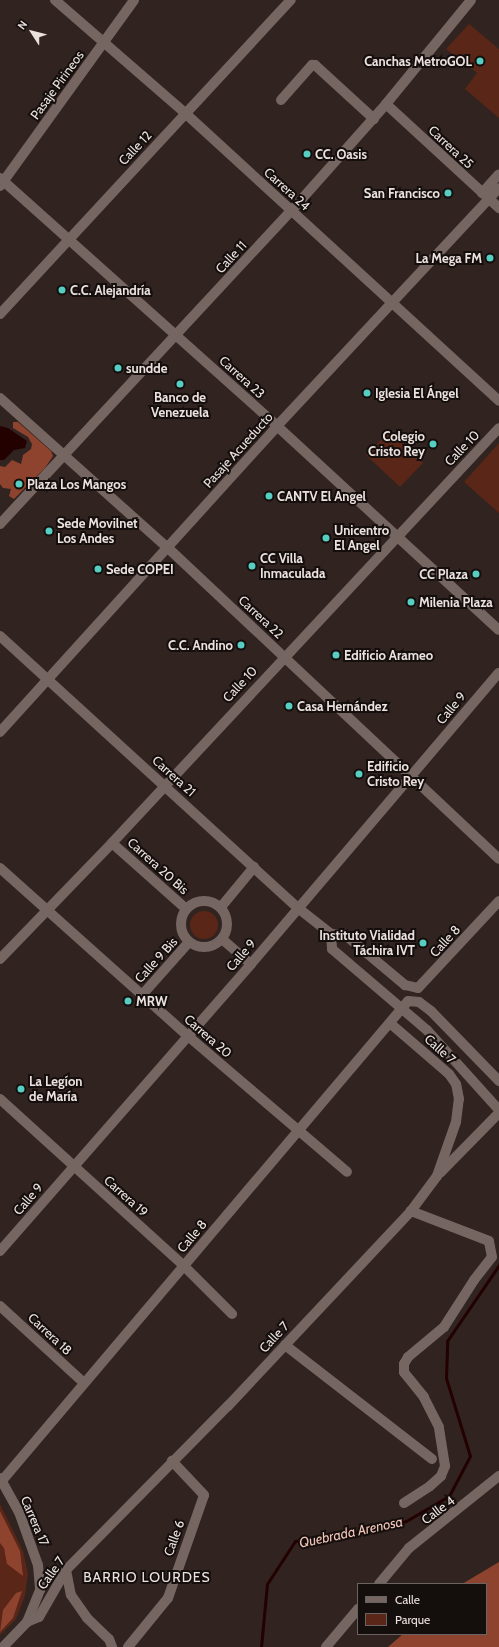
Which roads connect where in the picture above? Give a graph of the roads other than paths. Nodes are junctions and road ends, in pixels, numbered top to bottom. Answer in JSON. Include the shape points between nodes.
{"nodes":[{"id":1,"x":55,"y":0,"type":"edge"},
{"id":2,"x":134,"y":0,"type":"edge"},
{"id":3,"x":291,"y":0,"type":"edge"},
{"id":4,"x":472,"y":0,"type":"edge"},
{"id":5,"x":103,"y":44,"type":"junction"},
{"id":6,"x":281,"y":100,"type":"dead end"},
{"id":7,"x":386,"y":104,"type":"junction"},
{"id":8,"x":185,"y":113,"type":"junction"},
{"id":9,"x":374,"y":118,"type":"junction"},
{"id":10,"x":499,"y":174,"type":"edge"},
{"id":11,"x":1,"y":182,"type":"edge"},
{"id":12,"x":499,"y":188,"type":"edge"},
{"id":13,"x":485,"y":196,"type":"junction"},
{"id":14,"x":499,"y":208,"type":"edge"},
{"id":15,"x":292,"y":210,"type":"junction"},
{"id":16,"x":69,"y":238,"type":"junction"},
{"id":17,"x":392,"y":302,"type":"junction"},
{"id":18,"x":0,"y":314,"type":"edge"},
{"id":19,"x":176,"y":335,"type":"junction"},
{"id":20,"x":0,"y":398,"type":"edge"},
{"id":21,"x":499,"y":401,"type":"edge"},
{"id":22,"x":277,"y":426,"type":"junction"},
{"id":23,"x":499,"y":428,"type":"edge"},
{"id":24,"x":65,"y":455,"type":"junction"},
{"id":25,"x":0,"y":524,"type":"edge"},
{"id":26,"x":397,"y":536,"type":"junction"},
{"id":27,"x":168,"y":548,"type":"junction"},
{"id":28,"x":499,"y":630,"type":"edge"},
{"id":29,"x":0,"y":636,"type":"edge"},
{"id":30,"x":284,"y":656,"type":"junction"},
{"id":31,"x":499,"y":673,"type":"edge"},
{"id":32,"x":48,"y":679,"type":"junction"},
{"id":33,"x":0,"y":732,"type":"edge"},
{"id":34,"x":410,"y":777,"type":"junction"},
{"id":35,"x":164,"y":784,"type":"junction"},
{"id":36,"x":112,"y":843,"type":"junction"},
{"id":37,"x":499,"y":859,"type":"edge"},
{"id":38,"x":254,"y":867,"type":"junction"},
{"id":39,"x":0,"y":868,"type":"edge"},
{"id":40,"x":499,"y":901,"type":"edge"},
{"id":41,"x":220,"y":907,"type":"junction"},
{"id":42,"x":298,"y":908,"type":"junction"},
{"id":43,"x":186,"y":909,"type":"junction"},
{"id":44,"x":46,"y":910,"type":"junction"},
{"id":45,"x":331,"y":934,"type":"junction"},
{"id":46,"x":222,"y":939,"type":"junction"},
{"id":47,"x":189,"y":942,"type":"junction"},
{"id":48,"x":0,"y":959,"type":"edge"},
{"id":49,"x":251,"y":964,"type":"junction"},
{"id":50,"x":418,"y":988,"type":"junction"},
{"id":51,"x":142,"y":996,"type":"junction"},
{"id":52,"x":419,"y":1002,"type":"junction"},
{"id":53,"x":402,"y":1009,"type":"junction"},
{"id":54,"x":391,"y":1024,"type":"junction"},
{"id":55,"x":188,"y":1036,"type":"junction"},
{"id":56,"x":499,"y":1081,"type":"edge"},
{"id":57,"x":0,"y":1099,"type":"edge"},
{"id":58,"x":499,"y":1110,"type":"edge"},
{"id":59,"x":499,"y":1113,"type":"edge"},
{"id":60,"x":299,"y":1130,"type":"junction"},
{"id":61,"x":74,"y":1166,"type":"junction"},
{"id":62,"x":348,"y":1172,"type":"dead end"},
{"id":63,"x":437,"y":1176,"type":"junction"},
{"id":64,"x":411,"y":1211,"type":"junction"},
{"id":65,"x":0,"y":1251,"type":"edge"},
{"id":66,"x":184,"y":1266,"type":"junction"},
{"id":67,"x":0,"y":1306,"type":"edge"},
{"id":68,"x":232,"y":1314,"type":"dead end"},
{"id":69,"x":285,"y":1345,"type":"junction"},
{"id":70,"x":83,"y":1382,"type":"junction"},
{"id":71,"x":432,"y":1459,"type":"dead end"},
{"id":72,"x":172,"y":1461,"type":"junction"},
{"id":73,"x":499,"y":1476,"type":"edge"},
{"id":74,"x":0,"y":1480,"type":"edge"},
{"id":75,"x":404,"y":1503,"type":"dead end"},
{"id":76,"x":66,"y":1570,"type":"junction"},
{"id":77,"x":380,"y":1583,"type":"edge"},
{"id":78,"x":357,"y":1610,"type":"edge"},
{"id":79,"x":26,"y":1622,"type":"junction"},
{"id":80,"x":3,"y":1647,"type":"edge"},
{"id":81,"x":112,"y":1647,"type":"edge"},
{"id":82,"x":128,"y":1647,"type":"edge"},
{"id":83,"x":326,"y":1647,"type":"edge"}],
"edges":[{"from":1,"to":5,"type":"street","name":"Carrera 24"},
{"from":2,"to":5,"type":"street","name":"Pasaje Pirineos"},
{"from":3,"to":8,"type":"street","name":"Calle 12"},
{"from":4,"to":7,"type":"street","name":"Calle 11"},
{"from":5,"to":8,"type":"street","name":"Carrera 24"},
{"from":5,"to":11,"type":"street","name":"Pasaje Pirineos"},
{"from":6,"to":9,"type":"street","via":[[312,65],[315,65]]},
{"from":7,"to":9,"type":"street","name":"Calle 11"},
{"from":7,"to":13,"type":"street","name":"Carrera 25"},
{"from":8,"to":15,"type":"street","name":"Carrera 24"},
{"from":8,"to":16,"type":"street","name":"Calle 12"},
{"from":9,"to":15,"type":"street","name":"Calle 11"},
{"from":10,"to":13,"type":"street"},
{"from":11,"to":16,"type":"street","name":"Carrera 23"},
{"from":12,"to":13,"type":"street","name":"Pasaje Acueducto"},
{"from":13,"to":14,"type":"street","name":"Carrera 25"},
{"from":13,"to":17,"type":"street","name":"Pasaje Acueducto"},
{"from":15,"to":17,"type":"street","name":"Carrera 24"},
{"from":15,"to":19,"type":"street","name":"Calle 11"},
{"from":16,"to":18,"type":"street","name":"Calle 12"},
{"from":16,"to":19,"type":"street","name":"Carrera 23"},
{"from":17,"to":21,"type":"street","name":"Carrera 24"},
{"from":17,"to":22,"type":"street","name":"Pasaje Acueducto"},
{"from":19,"to":22,"type":"street","name":"Carrera 23"},
{"from":19,"to":24,"type":"street","name":"Calle 11"},
{"from":20,"to":24,"type":"street","name":"Carrera 22"},
{"from":22,"to":26,"type":"street","name":"Carrera 23"},
{"from":22,"to":27,"type":"street","name":"Pasaje Acueducto"},
{"from":23,"to":26,"type":"street","name":"Calle 10"},
{"from":24,"to":25,"type":"street","name":"Calle 11"},
{"from":24,"to":27,"type":"street","name":"Carrera 22"},
{"from":26,"to":28,"type":"street","name":"Carrera 23"},
{"from":26,"to":30,"type":"street","name":"Calle 10"},
{"from":27,"to":30,"type":"street","name":"Carrera 22"},
{"from":27,"to":32,"type":"street","name":"Pasaje Acueducto"},
{"from":29,"to":32,"type":"street","name":"Carrera 21"},
{"from":30,"to":34,"type":"street","name":"Carrera 22"},
{"from":30,"to":35,"type":"street","name":"Calle 10"},
{"from":31,"to":34,"type":"street","name":"Calle 9"},
{"from":32,"to":33,"type":"street","name":"Pasaje Acueducto"},
{"from":32,"to":35,"type":"street","name":"Carrera 21"},
{"from":34,"to":37,"type":"street","name":"Carrera 22"},
{"from":34,"to":42,"type":"street","name":"Calle 9"},
{"from":35,"to":36,"type":"street","name":"Calle 10"},
{"from":35,"to":38,"type":"street","name":"Carrera 21"},
{"from":36,"to":43,"type":"street","name":"Carrera 20 Bis"},
{"from":36,"to":44,"type":"street","name":"Calle 10"},
{"from":38,"to":41,"type":"street"},
{"from":38,"to":42,"type":"street","name":"Carrera 21"},
{"from":39,"to":44,"type":"street","name":"Carrera 20"},
{"from":40,"to":50,"type":"street","name":"Calle 8"},
{"from":41,"to":43,"type":"street","via":[[207,901],[192,904]]},
{"from":41,"to":46,"type":"street","via":[[225,913],[228,926]]},
{"from":42,"to":45,"type":"street","name":"Carrera 21"},
{"from":42,"to":49,"type":"street","name":"Calle 9"},
{"from":43,"to":47,"type":"street","via":[[181,926]]},
{"from":44,"to":48,"type":"street","name":"Calle 10"},
{"from":44,"to":51,"type":"street","name":"Carrera 20"},
{"from":45,"to":50,"type":"street","name":"Carrera 21","via":[[344,934],[405,985]]},
{"from":45,"to":53,"type":"street","via":[[332,950]]},
{"from":46,"to":47,"type":"street","via":[[206,947]]},
{"from":46,"to":49,"type":"street"},
{"from":47,"to":51,"type":"street","name":"Calle 9 Bis"},
{"from":49,"to":55,"type":"street","name":"Calle 9"},
{"from":50,"to":52,"type":"street"},
{"from":51,"to":55,"type":"street","name":"Carrera 20"},
{"from":52,"to":53,"type":"street","via":[[408,1001]]},
{"from":52,"to":56,"type":"street"},
{"from":53,"to":54,"type":"street","name":"Calle 8"},
{"from":53,"to":58,"type":"street","via":[[448,1050]]},
{"from":54,"to":60,"type":"street","name":"Calle 8"},
{"from":54,"to":63,"type":"street","name":"Calle 7","via":[[449,1074],[456,1084],[459,1098],[456,1122]]},
{"from":55,"to":60,"type":"street","name":"Carrera 20"},
{"from":55,"to":61,"type":"street","name":"Calle 9"},
{"from":57,"to":61,"type":"street","name":"Carrera 19"},
{"from":59,"to":63,"type":"street"},
{"from":60,"to":62,"type":"street","name":"Carrera 20"},
{"from":60,"to":66,"type":"street","name":"Calle 8"},
{"from":61,"to":65,"type":"street","name":"Calle 9"},
{"from":61,"to":66,"type":"street","name":"Carrera 19"},
{"from":63,"to":64,"type":"street","name":"Calle 7"},
{"from":64,"to":69,"type":"street","name":"Calle 7"},
{"from":64,"to":75,"type":"street","via":[[489,1241],[492,1257],[444,1327],[408,1357],[404,1364],[404,1372],[424,1397],[439,1427],[445,1466],[441,1476],[430,1486]]},
{"from":66,"to":68,"type":"street","name":"Carrera 19"},
{"from":66,"to":70,"type":"street","name":"Calle 8"},
{"from":67,"to":70,"type":"street","name":"Carrera 18"},
{"from":69,"to":71,"type":"street"},
{"from":69,"to":72,"type":"street","name":"Calle 7"},
{"from":70,"to":74,"type":"street","name":"Calle 8"},
{"from":72,"to":76,"type":"street","name":"Calle 7"},
{"from":72,"to":82,"type":"street","name":"Calle 6","via":[[204,1494],[168,1598]]},
{"from":73,"to":77,"type":"street","name":"Calle 4","via":[[409,1548]]},
{"from":74,"to":79,"type":"street","name":"Carrera 17","via":[[18,1512],[38,1565],[40,1590]]},
{"from":76,"to":79,"type":"street","name":"Calle 7","via":[[39,1617]]},
{"from":76,"to":81,"type":"street","via":[[71,1595]]},
{"from":78,"to":83,"type":"street"},
{"from":79,"to":80,"type":"street","name":"Calle 7"}]}
